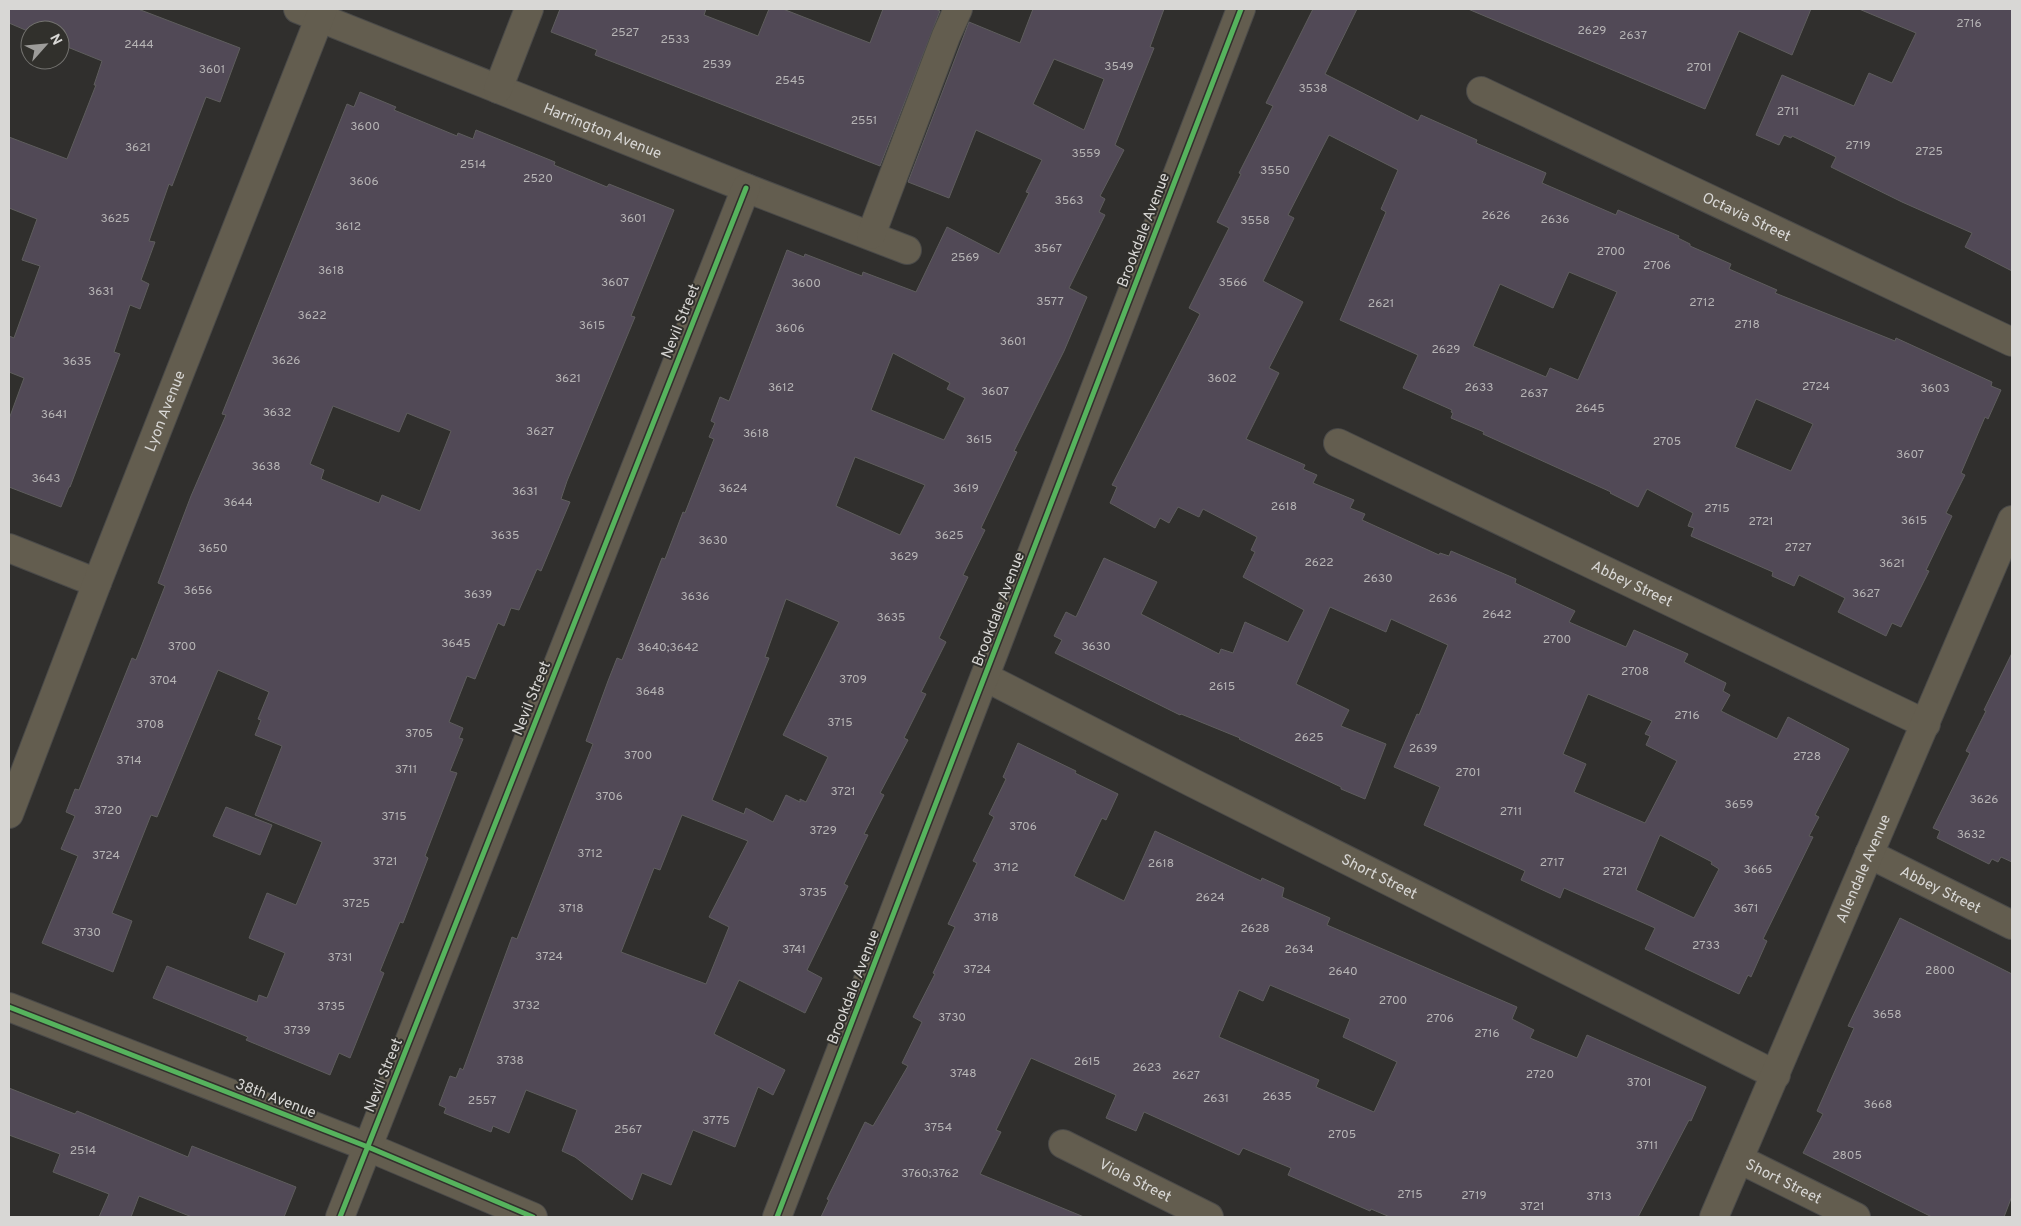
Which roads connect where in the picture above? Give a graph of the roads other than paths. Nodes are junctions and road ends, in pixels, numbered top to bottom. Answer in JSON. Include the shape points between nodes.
{"nodes":[{"id":1,"x":529,"y":9,"type":"edge"},
{"id":2,"x":958,"y":9,"type":"edge"},
{"id":3,"x":1241,"y":9,"type":"edge"},
{"id":4,"x":313,"y":12,"type":"edge"},
{"id":5,"x":498,"y":89,"type":"junction"},
{"id":6,"x":1481,"y":91,"type":"dead end"},
{"id":7,"x":746,"y":188,"type":"junction"},
{"id":8,"x":871,"y":235,"type":"junction"},
{"id":9,"x":907,"y":250,"type":"dead end"},
{"id":10,"x":2012,"y":342,"type":"edge"},
{"id":11,"x":1338,"y":443,"type":"dead end"},
{"id":12,"x":2012,"y":520,"type":"edge"},
{"id":13,"x":9,"y":548,"type":"edge"},
{"id":14,"x":97,"y":583,"type":"junction"},
{"id":15,"x":985,"y":677,"type":"junction"},
{"id":16,"x":1926,"y":724,"type":"junction"},
{"id":17,"x":9,"y":814,"type":"edge"},
{"id":18,"x":1869,"y":854,"type":"junction"},
{"id":19,"x":2012,"y":925,"type":"edge"},
{"id":20,"x":9,"y":1007,"type":"edge"},
{"id":21,"x":1776,"y":1075,"type":"junction"},
{"id":22,"x":1062,"y":1144,"type":"dead end"},
{"id":23,"x":368,"y":1147,"type":"junction"},
{"id":24,"x":1739,"y":1159,"type":"junction"},
{"id":25,"x":340,"y":1217,"type":"edge"},
{"id":26,"x":533,"y":1217,"type":"edge"},
{"id":27,"x":777,"y":1217,"type":"edge"},
{"id":28,"x":1209,"y":1217,"type":"edge"},
{"id":29,"x":1714,"y":1217,"type":"edge"},
{"id":30,"x":1856,"y":1217,"type":"edge"}],
"edges":[{"from":1,"to":5,"type":"street"},
{"from":2,"to":8,"type":"street"},
{"from":3,"to":15,"type":"street","name":"Brookdale Avenue"},
{"from":4,"to":5,"type":"street","name":"Harrington Avenue"},
{"from":4,"to":14,"type":"street","name":"Lyon Avenue"},
{"from":5,"to":7,"type":"street","name":"Harrington Avenue"},
{"from":6,"to":10,"type":"street","name":"Octavia Street"},
{"from":7,"to":8,"type":"street","name":"Harrington Avenue"},
{"from":7,"to":23,"type":"street","name":"Nevil Street"},
{"from":8,"to":9,"type":"street","name":"Harrington Avenue"},
{"from":11,"to":16,"type":"street","name":"Abbey Street"},
{"from":12,"to":16,"type":"street","name":"Allendale Avenue"},
{"from":13,"to":14,"type":"street"},
{"from":14,"to":17,"type":"street","name":"Lyon Avenue"},
{"from":15,"to":21,"type":"street","name":"Short Street"},
{"from":15,"to":27,"type":"street","name":"Brookdale Avenue"},
{"from":16,"to":18,"type":"street","name":"Allendale Avenue"},
{"from":18,"to":19,"type":"street","name":"Abbey Street"},
{"from":18,"to":21,"type":"street","name":"Allendale Avenue"},
{"from":20,"to":23,"type":"street","name":"38th Avenue"},
{"from":21,"to":24,"type":"street","name":"Allendale Avenue"},
{"from":22,"to":28,"type":"street","name":"Viola Street"},
{"from":23,"to":25,"type":"street","name":"Nevil Street"},
{"from":23,"to":26,"type":"street","name":"38th Avenue"},
{"from":24,"to":29,"type":"street","name":"Allendale Avenue"},
{"from":24,"to":30,"type":"street","name":"Short Street"}]}
